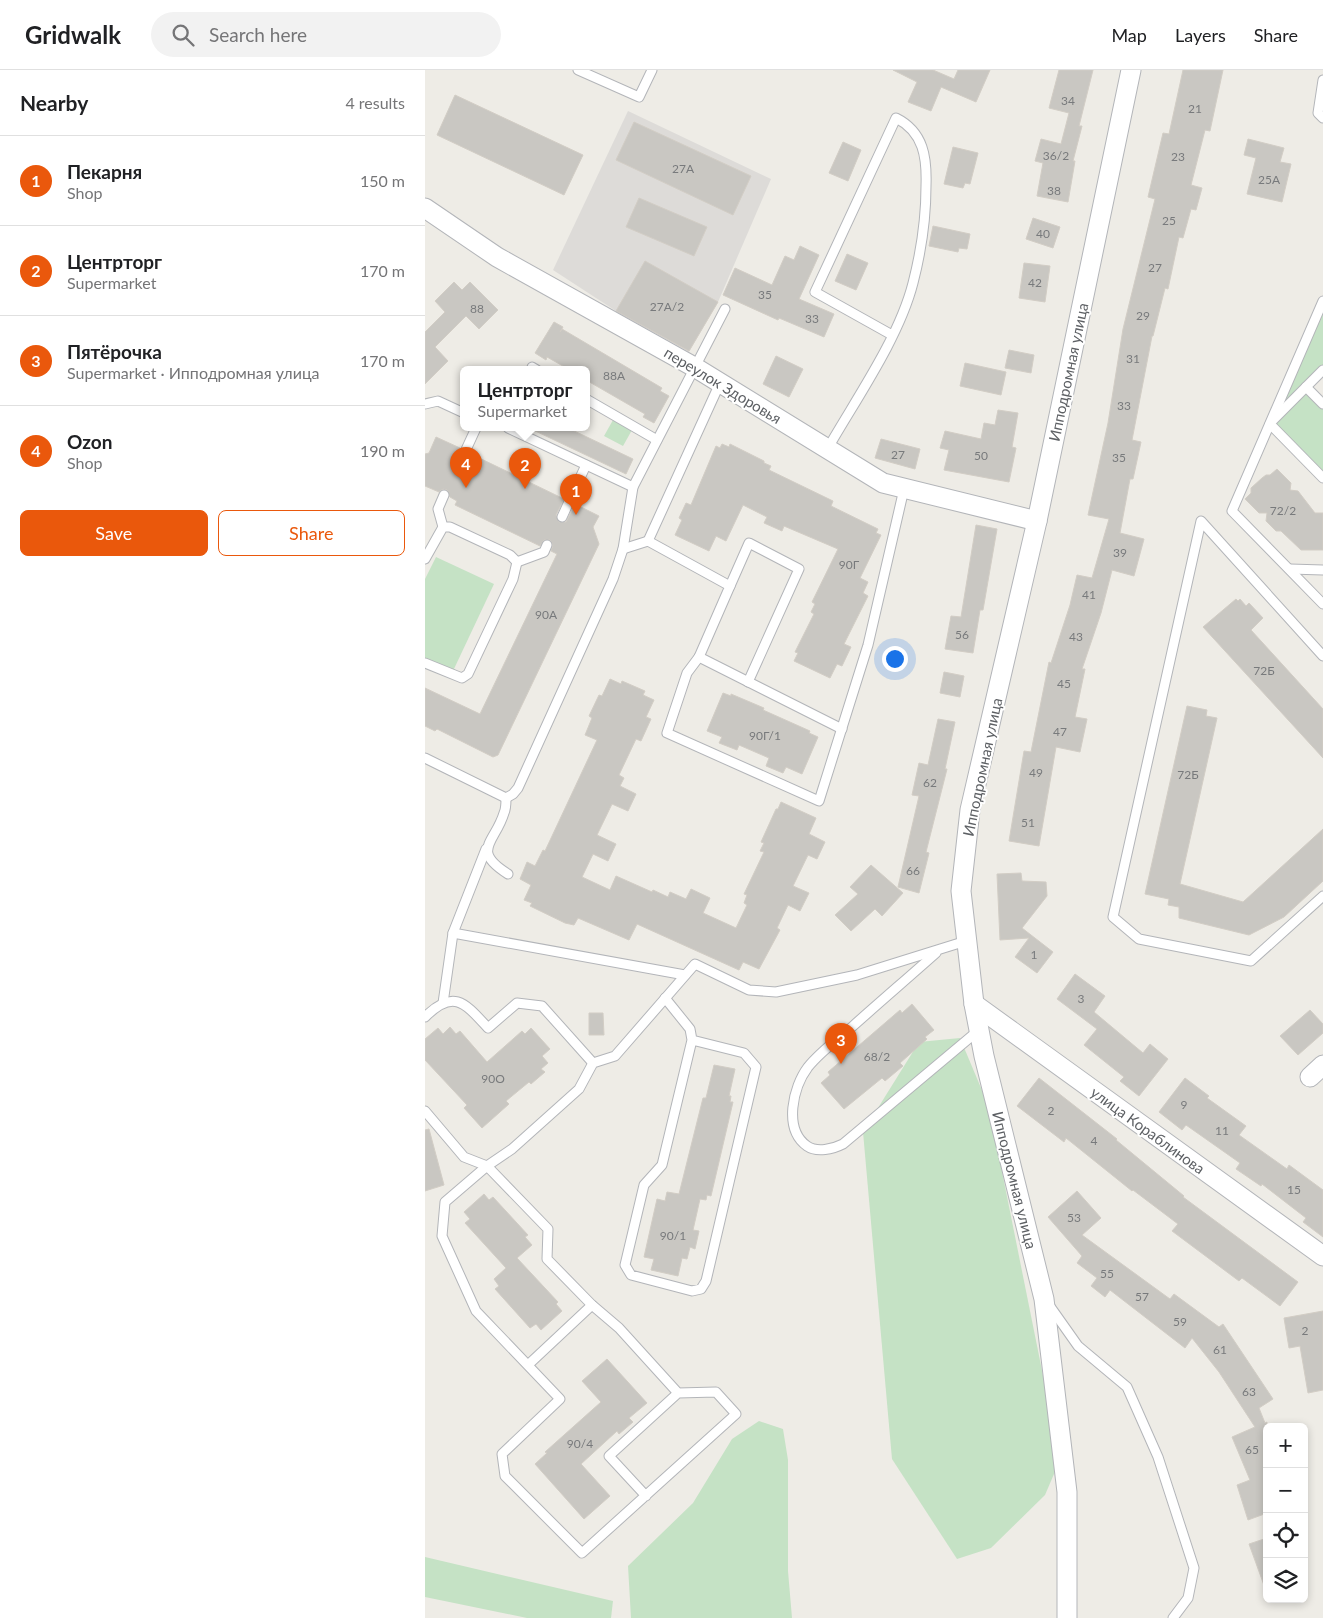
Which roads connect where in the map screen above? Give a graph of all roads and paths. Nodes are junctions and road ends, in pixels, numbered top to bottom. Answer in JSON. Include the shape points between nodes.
{"nodes":[{"id":1,"x":578,"y":70,"type":"edge"},
{"id":2,"x":652,"y":70,"type":"edge"},
{"id":3,"x":1131,"y":70,"type":"edge"},
{"id":4,"x":1323,"y":80,"type":"edge"},
{"id":5,"x":1323,"y":118,"type":"edge"},
{"id":6,"x":425,"y":208,"type":"edge"},
{"id":7,"x":1323,"y":300,"type":"edge"},
{"id":8,"x":725,"y":309,"type":"dead end"},
{"id":9,"x":892,"y":335,"type":"junction"},
{"id":10,"x":696,"y":368,"type":"junction"},
{"id":11,"x":1323,"y":370,"type":"edge"},
{"id":12,"x":720,"y":383,"type":"junction"},
{"id":13,"x":1306,"y":387,"type":"junction"},
{"id":14,"x":590,"y":401,"type":"edge"},
{"id":15,"x":425,"y":404,"type":"edge"},
{"id":16,"x":1323,"y":404,"type":"edge"},
{"id":17,"x":460,"y":411,"type":"edge"},
{"id":18,"x":1269,"y":424,"type":"junction"},
{"id":19,"x":475,"y":431,"type":"edge"},
{"id":20,"x":514,"y":431,"type":"edge"},
{"id":21,"x":657,"y":440,"type":"junction"},
{"id":22,"x":828,"y":448,"type":"junction"},
{"id":23,"x":586,"y":466,"type":"junction"},
{"id":24,"x":458,"y":467,"type":"dead end"},
{"id":25,"x":1323,"y":478,"type":"edge"},
{"id":26,"x":633,"y":487,"type":"junction"},
{"id":27,"x":904,"y":488,"type":"junction"},
{"id":28,"x":444,"y":495,"type":"dead end"},
{"id":29,"x":562,"y":517,"type":"dead end"},
{"id":30,"x":1037,"y":521,"type":"junction"},
{"id":31,"x":443,"y":527,"type":"junction"},
{"id":32,"x":648,"y":541,"type":"junction"},
{"id":33,"x":547,"y":545,"type":"dead end"},
{"id":34,"x":623,"y":549,"type":"junction"},
{"id":35,"x":425,"y":559,"type":"edge"},
{"id":36,"x":517,"y":562,"type":"junction"},
{"id":37,"x":1290,"y":569,"type":"junction"},
{"id":38,"x":1323,"y":570,"type":"edge"},
{"id":39,"x":730,"y":586,"type":"junction"},
{"id":40,"x":1323,"y":604,"type":"edge"},
{"id":41,"x":1323,"y":656,"type":"edge"},
{"id":42,"x":699,"y":657,"type":"junction"},
{"id":43,"x":425,"y":663,"type":"edge"},
{"id":44,"x":748,"y":682,"type":"junction"},
{"id":45,"x":842,"y":729,"type":"junction"},
{"id":46,"x":425,"y":758,"type":"edge"},
{"id":47,"x":506,"y":798,"type":"junction"},
{"id":48,"x":486,"y":849,"type":"junction"},
{"id":49,"x":507,"y":874,"type":"dead end"},
{"id":50,"x":1323,"y":896,"type":"edge"},
{"id":51,"x":453,"y":933,"type":"junction"},
{"id":52,"x":965,"y":941,"type":"junction"},
{"id":53,"x":940,"y":950,"type":"junction"},
{"id":54,"x":685,"y":975,"type":"junction"},
{"id":55,"x":665,"y":998,"type":"junction"},
{"id":56,"x":443,"y":1003,"type":"junction"},
{"id":57,"x":974,"y":1004,"type":"junction"},
{"id":58,"x":425,"y":1017,"type":"edge"},
{"id":59,"x":979,"y":1030,"type":"junction"},
{"id":60,"x":693,"y":1040,"type":"junction"},
{"id":61,"x":593,"y":1063,"type":"junction"},
{"id":62,"x":425,"y":1111,"type":"edge"},
{"id":63,"x":487,"y":1166,"type":"junction"},
{"id":64,"x":1323,"y":1256,"type":"edge"},
{"id":65,"x":1044,"y":1299,"type":"junction"},
{"id":66,"x":592,"y":1306,"type":"junction"},
{"id":67,"x":529,"y":1364,"type":"junction"},
{"id":68,"x":678,"y":1393,"type":"junction"},
{"id":69,"x":646,"y":1496,"type":"junction"},
{"id":70,"x":1067,"y":1618,"type":"edge"},
{"id":71,"x":1173,"y":1618,"type":"edge"}],
"edges":[{"from":1,"to":2,"type":"lane","via":[[639,97]]},
{"from":3,"to":30,"type":"street","name":"Ипподромная улица"},
{"from":4,"to":5,"type":"lane","via":[[1318,113]]},
{"from":6,"to":10,"type":"street","name":"переулок Здоровья","via":[[497,257]]},
{"from":7,"to":18,"type":"lane"},
{"from":8,"to":10,"type":"lane"},
{"from":9,"to":9,"type":"lane","via":[[815,292],[896,118],[917,136],[927,159],[926,210],[913,284]]},
{"from":9,"to":22,"type":"lane"},
{"from":10,"to":12,"type":"street","name":"переулок Здоровья"},
{"from":10,"to":21,"type":"lane"},
{"from":11,"to":13,"type":"lane"},
{"from":12,"to":22,"type":"street","name":"переулок Здоровья"},
{"from":12,"to":32,"type":"lane"},
{"from":13,"to":16,"type":"lane"},
{"from":13,"to":18,"type":"lane"},
{"from":14,"to":21,"type":"lane"},
{"from":15,"to":17,"type":"lane","via":[[438,401]]},
{"from":18,"to":25,"type":"lane"},
{"from":18,"to":37,"type":"lane","via":[[1232,511]]},
{"from":19,"to":24,"type":"lane"},
{"from":20,"to":23,"type":"lane"},
{"from":21,"to":26,"type":"lane"},
{"from":22,"to":27,"type":"street","name":"переулок Здоровья","via":[[883,483]]},
{"from":23,"to":26,"type":"lane"},
{"from":23,"to":29,"type":"lane"},
{"from":26,"to":34,"type":"lane"},
{"from":27,"to":30,"type":"street","name":"переулок Здоровья"},
{"from":27,"to":45,"type":"lane","via":[[868,645]]},
{"from":28,"to":31,"type":"lane","via":[[438,509]]},
{"from":30,"to":52,"type":"street","name":"Ипподромная улица","via":[[971,810],[961,891]]},
{"from":31,"to":35,"type":"lane"},
{"from":31,"to":36,"type":"lane","via":[[450,527],[510,555]]},
{"from":32,"to":34,"type":"lane"},
{"from":32,"to":39,"type":"lane"},
{"from":33,"to":36,"type":"lane","via":[[544,552]]},
{"from":34,"to":47,"type":"lane","via":[[613,579],[518,788]]},
{"from":36,"to":43,"type":"lane","via":[[513,579],[468,674],[462,678]]},
{"from":37,"to":38,"type":"lane"},
{"from":37,"to":40,"type":"lane"},
{"from":39,"to":42,"type":"lane"},
{"from":39,"to":44,"type":"lane","via":[[749,543],[799,569]]},
{"from":41,"to":50,"type":"lane","via":[[1201,520],[1113,917],[1139,939],[1251,962]]},
{"from":42,"to":44,"type":"lane"},
{"from":42,"to":45,"type":"lane","via":[[687,673],[667,733],[819,801]]},
{"from":44,"to":45,"type":"lane"},
{"from":46,"to":47,"type":"lane"},
{"from":47,"to":48,"type":"lane","via":[[505,813]]},
{"from":48,"to":49,"type":"lane","via":[[493,865]]},
{"from":48,"to":51,"type":"lane"},
{"from":51,"to":54,"type":"lane"},
{"from":51,"to":56,"type":"lane"},
{"from":52,"to":53,"type":"lane"},
{"from":52,"to":57,"type":"street","name":"Ипподромная улица"},
{"from":53,"to":54,"type":"lane","via":[[857,975],[775,992],[749,990],[695,964]]},
{"from":53,"to":59,"type":"lane","via":[[807,1068],[792,1111],[794,1131],[799,1140],[809,1148],[834,1148],[843,1144]]},
{"from":54,"to":55,"type":"lane"},
{"from":55,"to":60,"type":"lane","via":[[690,1029]]},
{"from":55,"to":61,"type":"lane","via":[[615,1056]]},
{"from":56,"to":58,"type":"lane"},
{"from":56,"to":61,"type":"lane","via":[[454,1001],[467,1006],[488,1028],[517,1003],[541,1006]]},
{"from":57,"to":59,"type":"street","name":"Ипподромная улица"},
{"from":57,"to":64,"type":"street","name":"улица Кораблинова"},
{"from":59,"to":65,"type":"street","name":"Ипподромная улица"},
{"from":60,"to":60,"type":"lane","via":[[744,1053],[756,1067],[706,1281],[701,1289],[692,1291],[631,1275],[625,1265],[644,1185],[662,1166]]},
{"from":61,"to":63,"type":"lane","via":[[579,1089],[512,1149]]},
{"from":62,"to":63,"type":"lane","via":[[464,1157]]},
{"from":63,"to":66,"type":"lane","via":[[548,1229],[547,1259]]},
{"from":63,"to":67,"type":"lane","via":[[445,1202],[442,1236],[476,1311]]},
{"from":65,"to":70,"type":"street","name":"Ипподромная улица","via":[[1067,1492]]},
{"from":65,"to":71,"type":"lane","via":[[1078,1346],[1127,1387],[1158,1457],[1193,1568],[1188,1598]]},
{"from":66,"to":67,"type":"lane"},
{"from":66,"to":68,"type":"lane","via":[[619,1328]]},
{"from":67,"to":69,"type":"lane","via":[[560,1399],[502,1454],[505,1476],[582,1553]]},
{"from":68,"to":69,"type":"lane","via":[[609,1456]]},
{"from":68,"to":69,"type":"lane","via":[[716,1392],[736,1414]]}]}
